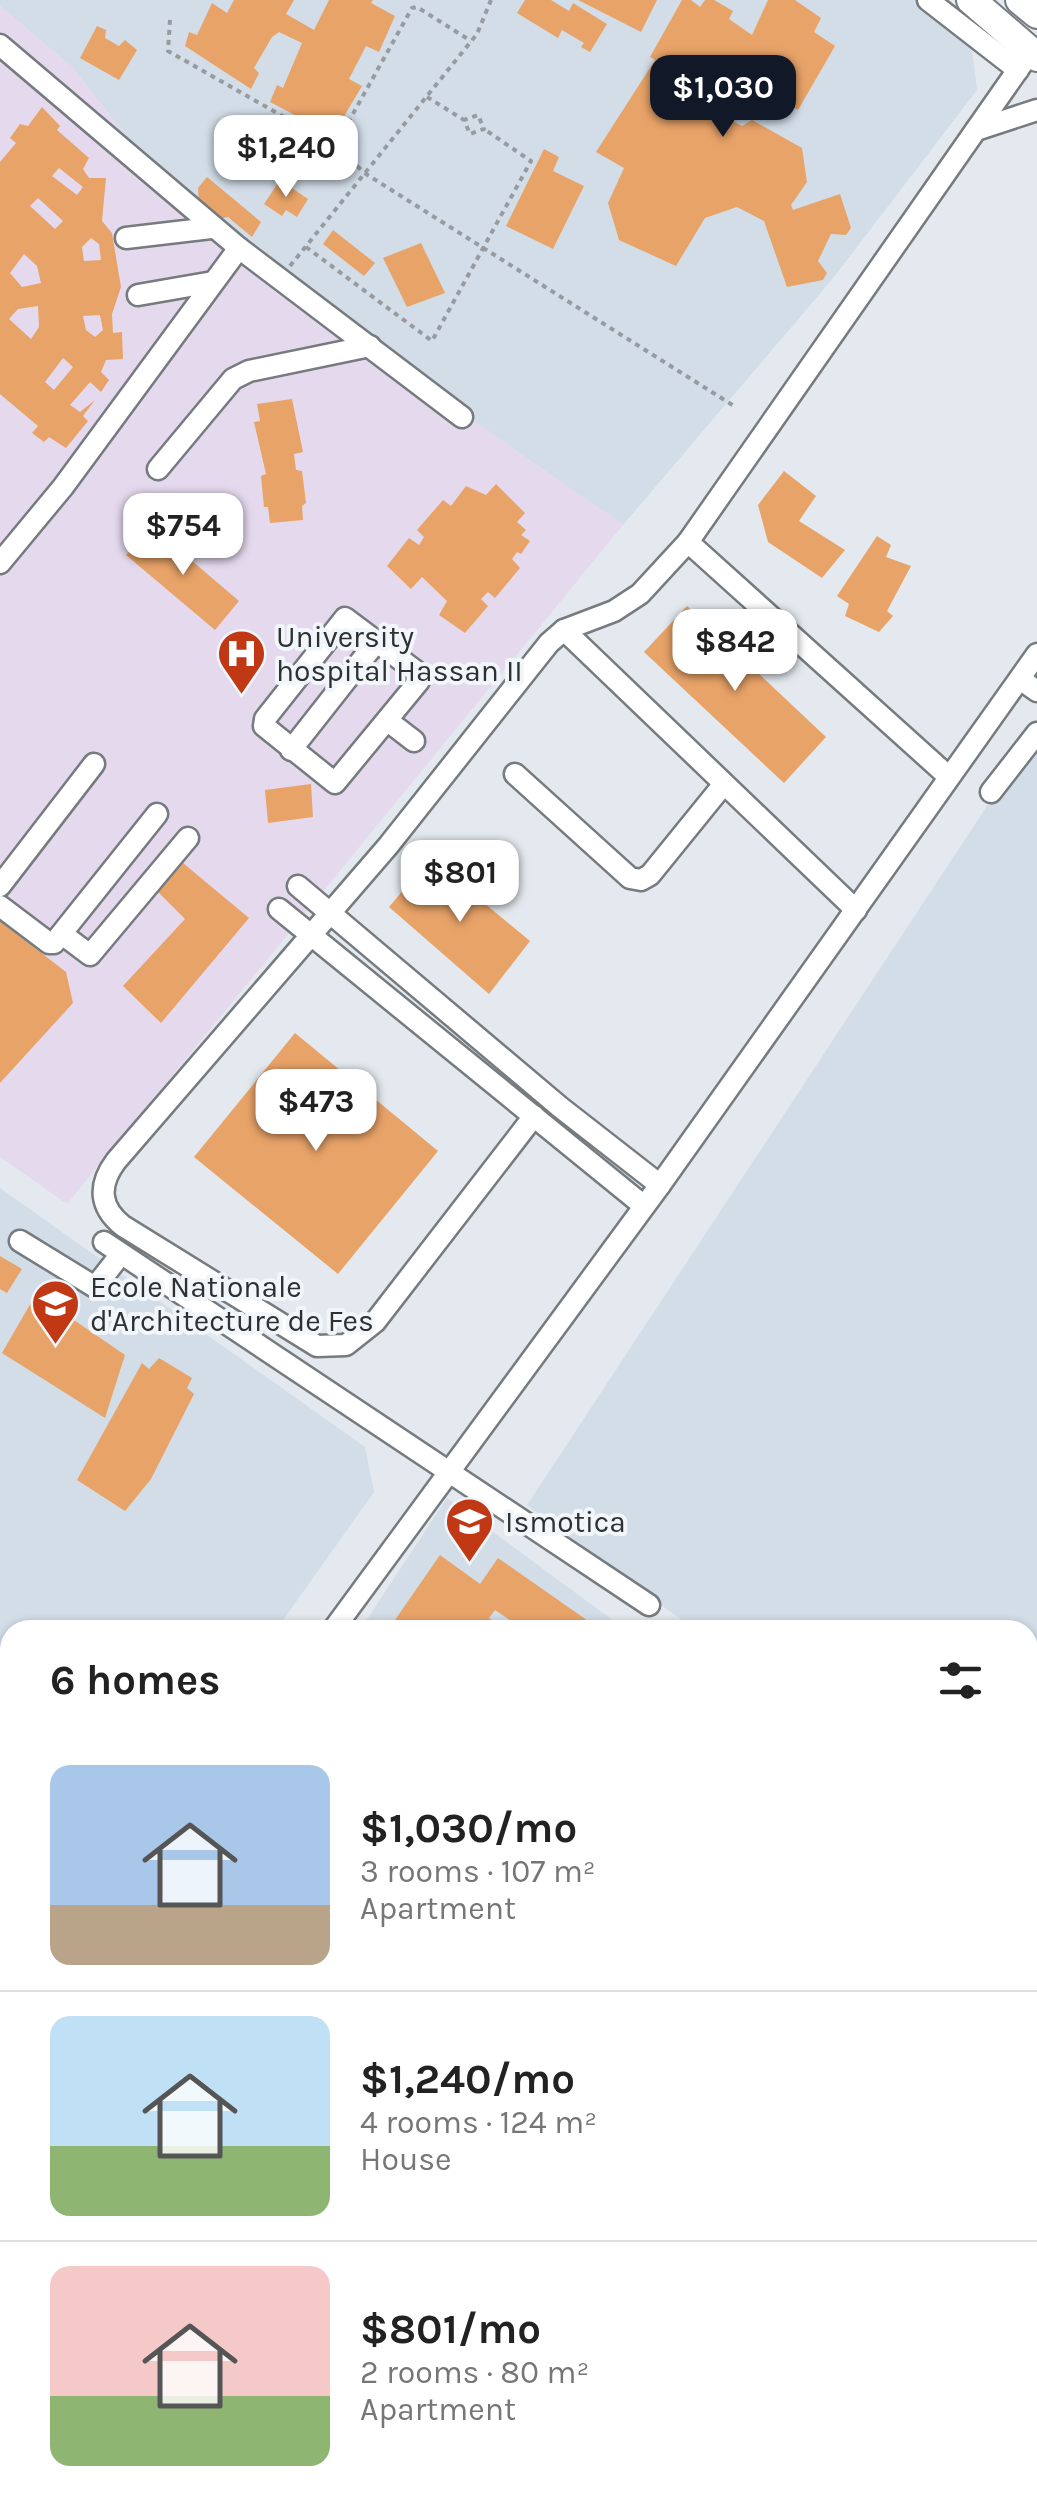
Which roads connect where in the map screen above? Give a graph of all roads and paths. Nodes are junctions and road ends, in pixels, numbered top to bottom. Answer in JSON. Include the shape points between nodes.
{"nodes":[{"id":1,"x":491,"y":0,"type":"edge"},
{"id":2,"x":928,"y":0,"type":"edge"},
{"id":3,"x":970,"y":0,"type":"edge"},
{"id":4,"x":1020,"y":0,"type":"edge"},
{"id":5,"x":1037,"y":14,"type":"edge"},
{"id":6,"x":170,"y":20,"type":"dead end"},
{"id":7,"x":471,"y":41,"type":"junction"},
{"id":8,"x":0,"y":45,"type":"edge"},
{"id":9,"x":1029,"y":60,"type":"edge"},
{"id":10,"x":427,"y":97,"type":"junction"},
{"id":11,"x":1037,"y":110,"type":"edge"},
{"id":12,"x":464,"y":120,"type":"junction"},
{"id":13,"x":484,"y":129,"type":"junction"},
{"id":14,"x":974,"y":131,"type":"junction"},
{"id":15,"x":335,"y":146,"type":"junction"},
{"id":16,"x":366,"y":174,"type":"junction"},
{"id":17,"x":211,"y":228,"type":"junction"},
{"id":18,"x":126,"y":238,"type":"dead end"},
{"id":19,"x":485,"y":246,"type":"junction"},
{"id":20,"x":306,"y":247,"type":"junction"},
{"id":21,"x":239,"y":248,"type":"junction"},
{"id":22,"x":280,"y":278,"type":"junction"},
{"id":23,"x":213,"y":282,"type":"junction"},
{"id":24,"x":138,"y":294,"type":"dead end"},
{"id":25,"x":370,"y":346,"type":"junction"},
{"id":26,"x":734,"y":406,"type":"dead end"},
{"id":27,"x":462,"y":416,"type":"dead end"},
{"id":28,"x":158,"y":468,"type":"dead end"},
{"id":29,"x":688,"y":542,"type":"junction"},
{"id":30,"x":0,"y":564,"type":"edge"},
{"id":31,"x":564,"y":630,"type":"junction"},
{"id":32,"x":376,"y":642,"type":"junction"},
{"id":33,"x":1037,"y":654,"type":"edge"},
{"id":34,"x":1028,"y":685,"type":"edge"},
{"id":35,"x":388,"y":721,"type":"junction"},
{"id":36,"x":1037,"y":733,"type":"edge"},
{"id":37,"x":414,"y":740,"type":"dead end"},
{"id":38,"x":291,"y":750,"type":"junction"},
{"id":39,"x":94,"y":764,"type":"dead end"},
{"id":40,"x":516,"y":774,"type":"dead end"},
{"id":41,"x":949,"y":777,"type":"junction"},
{"id":42,"x":723,"y":785,"type":"junction"},
{"id":43,"x":991,"y":792,"type":"dead end"},
{"id":44,"x":157,"y":814,"type":"dead end"},
{"id":45,"x":188,"y":838,"type":"dead end"},
{"id":46,"x":0,"y":886,"type":"edge"},
{"id":47,"x":298,"y":886,"type":"dead end"},
{"id":48,"x":0,"y":906,"type":"edge"},
{"id":49,"x":279,"y":909,"type":"dead end"},
{"id":50,"x":856,"y":910,"type":"junction"},
{"id":51,"x":330,"y":913,"type":"junction"},
{"id":52,"x":312,"y":933,"type":"junction"},
{"id":53,"x":62,"y":934,"type":"junction"},
{"id":54,"x":534,"y":1116,"type":"junction"},
{"id":55,"x":572,"y":1117,"type":"junction"},
{"id":56,"x":559,"y":1136,"type":"junction"},
{"id":57,"x":660,"y":1185,"type":"junction"},
{"id":58,"x":644,"y":1206,"type":"junction"},
{"id":59,"x":20,"y":1241,"type":"dead end"},
{"id":60,"x":449,"y":1472,"type":"junction"},
{"id":61,"x":649,"y":1606,"type":"dead end"},
{"id":62,"x":340,"y":1620,"type":"edge"}],
"edges":[{"from":1,"to":7,"type":"path"},
{"from":2,"to":9,"type":"street"},
{"from":3,"to":9,"type":"highway"},
{"from":4,"to":5,"type":"highway"},
{"from":6,"to":15,"type":"path","via":[[168,50]]},
{"from":7,"to":10,"type":"path"},
{"from":7,"to":15,"type":"path","via":[[412,8]]},
{"from":8,"to":17,"type":"street"},
{"from":9,"to":14,"type":"street"},
{"from":10,"to":12,"type":"path"},
{"from":10,"to":16,"type":"path"},
{"from":11,"to":14,"type":"street"},
{"from":12,"to":13,"type":"path","via":[[478,115]]},
{"from":12,"to":13,"type":"path","via":[[470,134]]},
{"from":13,"to":19,"type":"path","via":[[530,161]]},
{"from":14,"to":29,"type":"street"},
{"from":15,"to":16,"type":"path"},
{"from":16,"to":19,"type":"path"},
{"from":16,"to":20,"type":"path"},
{"from":17,"to":18,"type":"street"},
{"from":17,"to":21,"type":"street"},
{"from":19,"to":20,"type":"path","via":[[432,341]]},
{"from":19,"to":26,"type":"path"},
{"from":20,"to":22,"type":"path"},
{"from":21,"to":22,"type":"street"},
{"from":21,"to":23,"type":"street"},
{"from":22,"to":25,"type":"street"},
{"from":23,"to":24,"type":"street"},
{"from":23,"to":30,"type":"street"},
{"from":25,"to":27,"type":"street"},
{"from":25,"to":28,"type":"street","via":[[249,370],[233,379]]},
{"from":29,"to":31,"type":"street","via":[[632,600]]},
{"from":29,"to":41,"type":"street"},
{"from":31,"to":42,"type":"street"},
{"from":31,"to":51,"type":"street"},
{"from":32,"to":35,"type":"street","via":[[420,677]]},
{"from":32,"to":38,"type":"street"},
{"from":32,"to":38,"type":"street","via":[[350,620],[341,621],[264,719]]},
{"from":33,"to":34,"type":"street"},
{"from":34,"to":41,"type":"street"},
{"from":35,"to":37,"type":"street"},
{"from":35,"to":38,"type":"street","via":[[335,783]]},
{"from":36,"to":43,"type":"street"},
{"from":39,"to":46,"type":"street"},
{"from":40,"to":42,"type":"street","via":[[630,878],[641,880]]},
{"from":41,"to":50,"type":"street"},
{"from":42,"to":50,"type":"street"},
{"from":44,"to":53,"type":"street"},
{"from":45,"to":53,"type":"street","via":[[98,950],[85,954]]},
{"from":47,"to":51,"type":"street"},
{"from":48,"to":53,"type":"street","via":[[49,944]]},
{"from":49,"to":52,"type":"street"},
{"from":50,"to":57,"type":"street"},
{"from":51,"to":52,"type":"street"},
{"from":51,"to":55,"type":"street"},
{"from":52,"to":54,"type":"street"},
{"from":52,"to":54,"type":"street","via":[[111,1168],[102,1193],[111,1216],[317,1346],[346,1346],[375,1322]]},
{"from":54,"to":56,"type":"street"},
{"from":55,"to":56,"type":"street"},
{"from":55,"to":57,"type":"street"},
{"from":56,"to":58,"type":"street"},
{"from":57,"to":58,"type":"street"},
{"from":58,"to":60,"type":"street"},
{"from":59,"to":60,"type":"street","via":[[95,1287],[113,1248]]},
{"from":60,"to":61,"type":"street"},
{"from":60,"to":62,"type":"street"}]}
